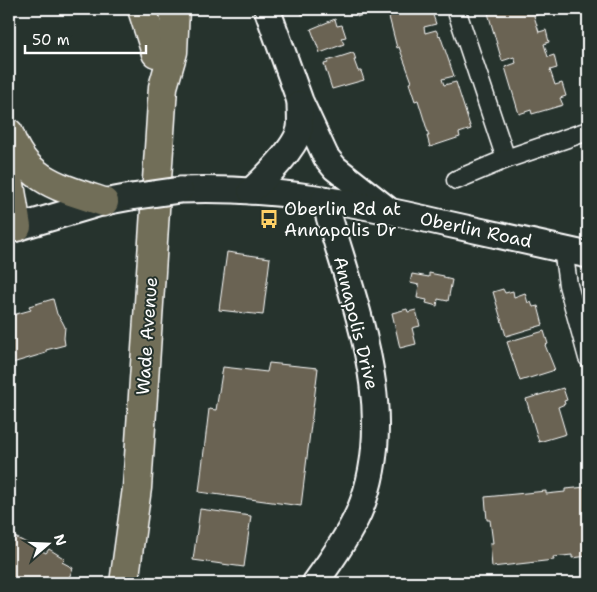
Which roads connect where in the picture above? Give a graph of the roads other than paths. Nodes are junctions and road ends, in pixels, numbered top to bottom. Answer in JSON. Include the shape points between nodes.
{"nodes":[{"id":1,"x":142,"y":9,"type":"edge"},
{"id":2,"x":158,"y":9,"type":"edge"},
{"id":3,"x":175,"y":9,"type":"edge"},
{"id":4,"x":186,"y":9,"type":"edge"},
{"id":5,"x":267,"y":9,"type":"edge"},
{"id":6,"x":456,"y":9,"type":"edge"},
{"id":7,"x":164,"y":53,"type":"junction"},
{"id":8,"x":300,"y":101,"type":"junction"},
{"id":9,"x":588,"y":131,"type":"edge"},
{"id":10,"x":9,"y":133,"type":"edge"},
{"id":11,"x":506,"y":159,"type":"junction"},
{"id":12,"x":9,"y":178,"type":"edge"},
{"id":13,"x":456,"y":180,"type":"dead end"},
{"id":14,"x":251,"y":191,"type":"junction"},
{"id":15,"x":324,"y":199,"type":"junction"},
{"id":16,"x":104,"y":202,"type":"junction"},
{"id":17,"x":391,"y":212,"type":"junction"},
{"id":18,"x":13,"y":228,"type":"edge"},
{"id":19,"x":563,"y":249,"type":"junction"},
{"id":20,"x":588,"y":255,"type":"edge"},
{"id":21,"x":588,"y":358,"type":"edge"},
{"id":22,"x":124,"y":583,"type":"edge"},
{"id":23,"x":315,"y":583,"type":"edge"}],
"edges":[{"from":1,"to":7,"type":"main road"},
{"from":2,"to":7,"type":"main road","name":"Wade Avenue"},
{"from":3,"to":7,"type":"main road","name":"Wade Avenue"},
{"from":4,"to":7,"type":"main road"},
{"from":5,"to":8,"type":"main road"},
{"from":6,"to":11,"type":"street"},
{"from":7,"to":22,"type":"main road","name":"Wade Avenue","via":[[137,488]]},
{"from":8,"to":14,"type":"main road","via":[[300,130],[285,155]]},
{"from":8,"to":17,"type":"main road","via":[[320,146],[335,168]]},
{"from":9,"to":11,"type":"street"},
{"from":10,"to":16,"type":"main road","via":[[30,170],[66,190]]},
{"from":11,"to":13,"type":"street"},
{"from":12,"to":18,"type":"main road"},
{"from":14,"to":15,"type":"main road","name":"Oberlin Road"},
{"from":14,"to":16,"type":"main road","name":"Oberlin Road","bridge":true,"via":[[209,189],[150,193]]},
{"from":15,"to":17,"type":"main road","name":"Oberlin Road"},
{"from":15,"to":23,"type":"main road","name":"Annapolis Drive","via":[[366,350],[374,395],[375,429],[371,472],[359,511],[343,542]]},
{"from":16,"to":18,"type":"main road","name":"Oberlin Road"},
{"from":17,"to":19,"type":"main road","name":"Oberlin Road"},
{"from":19,"to":20,"type":"main road","name":"Oberlin Road"},
{"from":19,"to":21,"type":"street","via":[[568,285]]}]}
